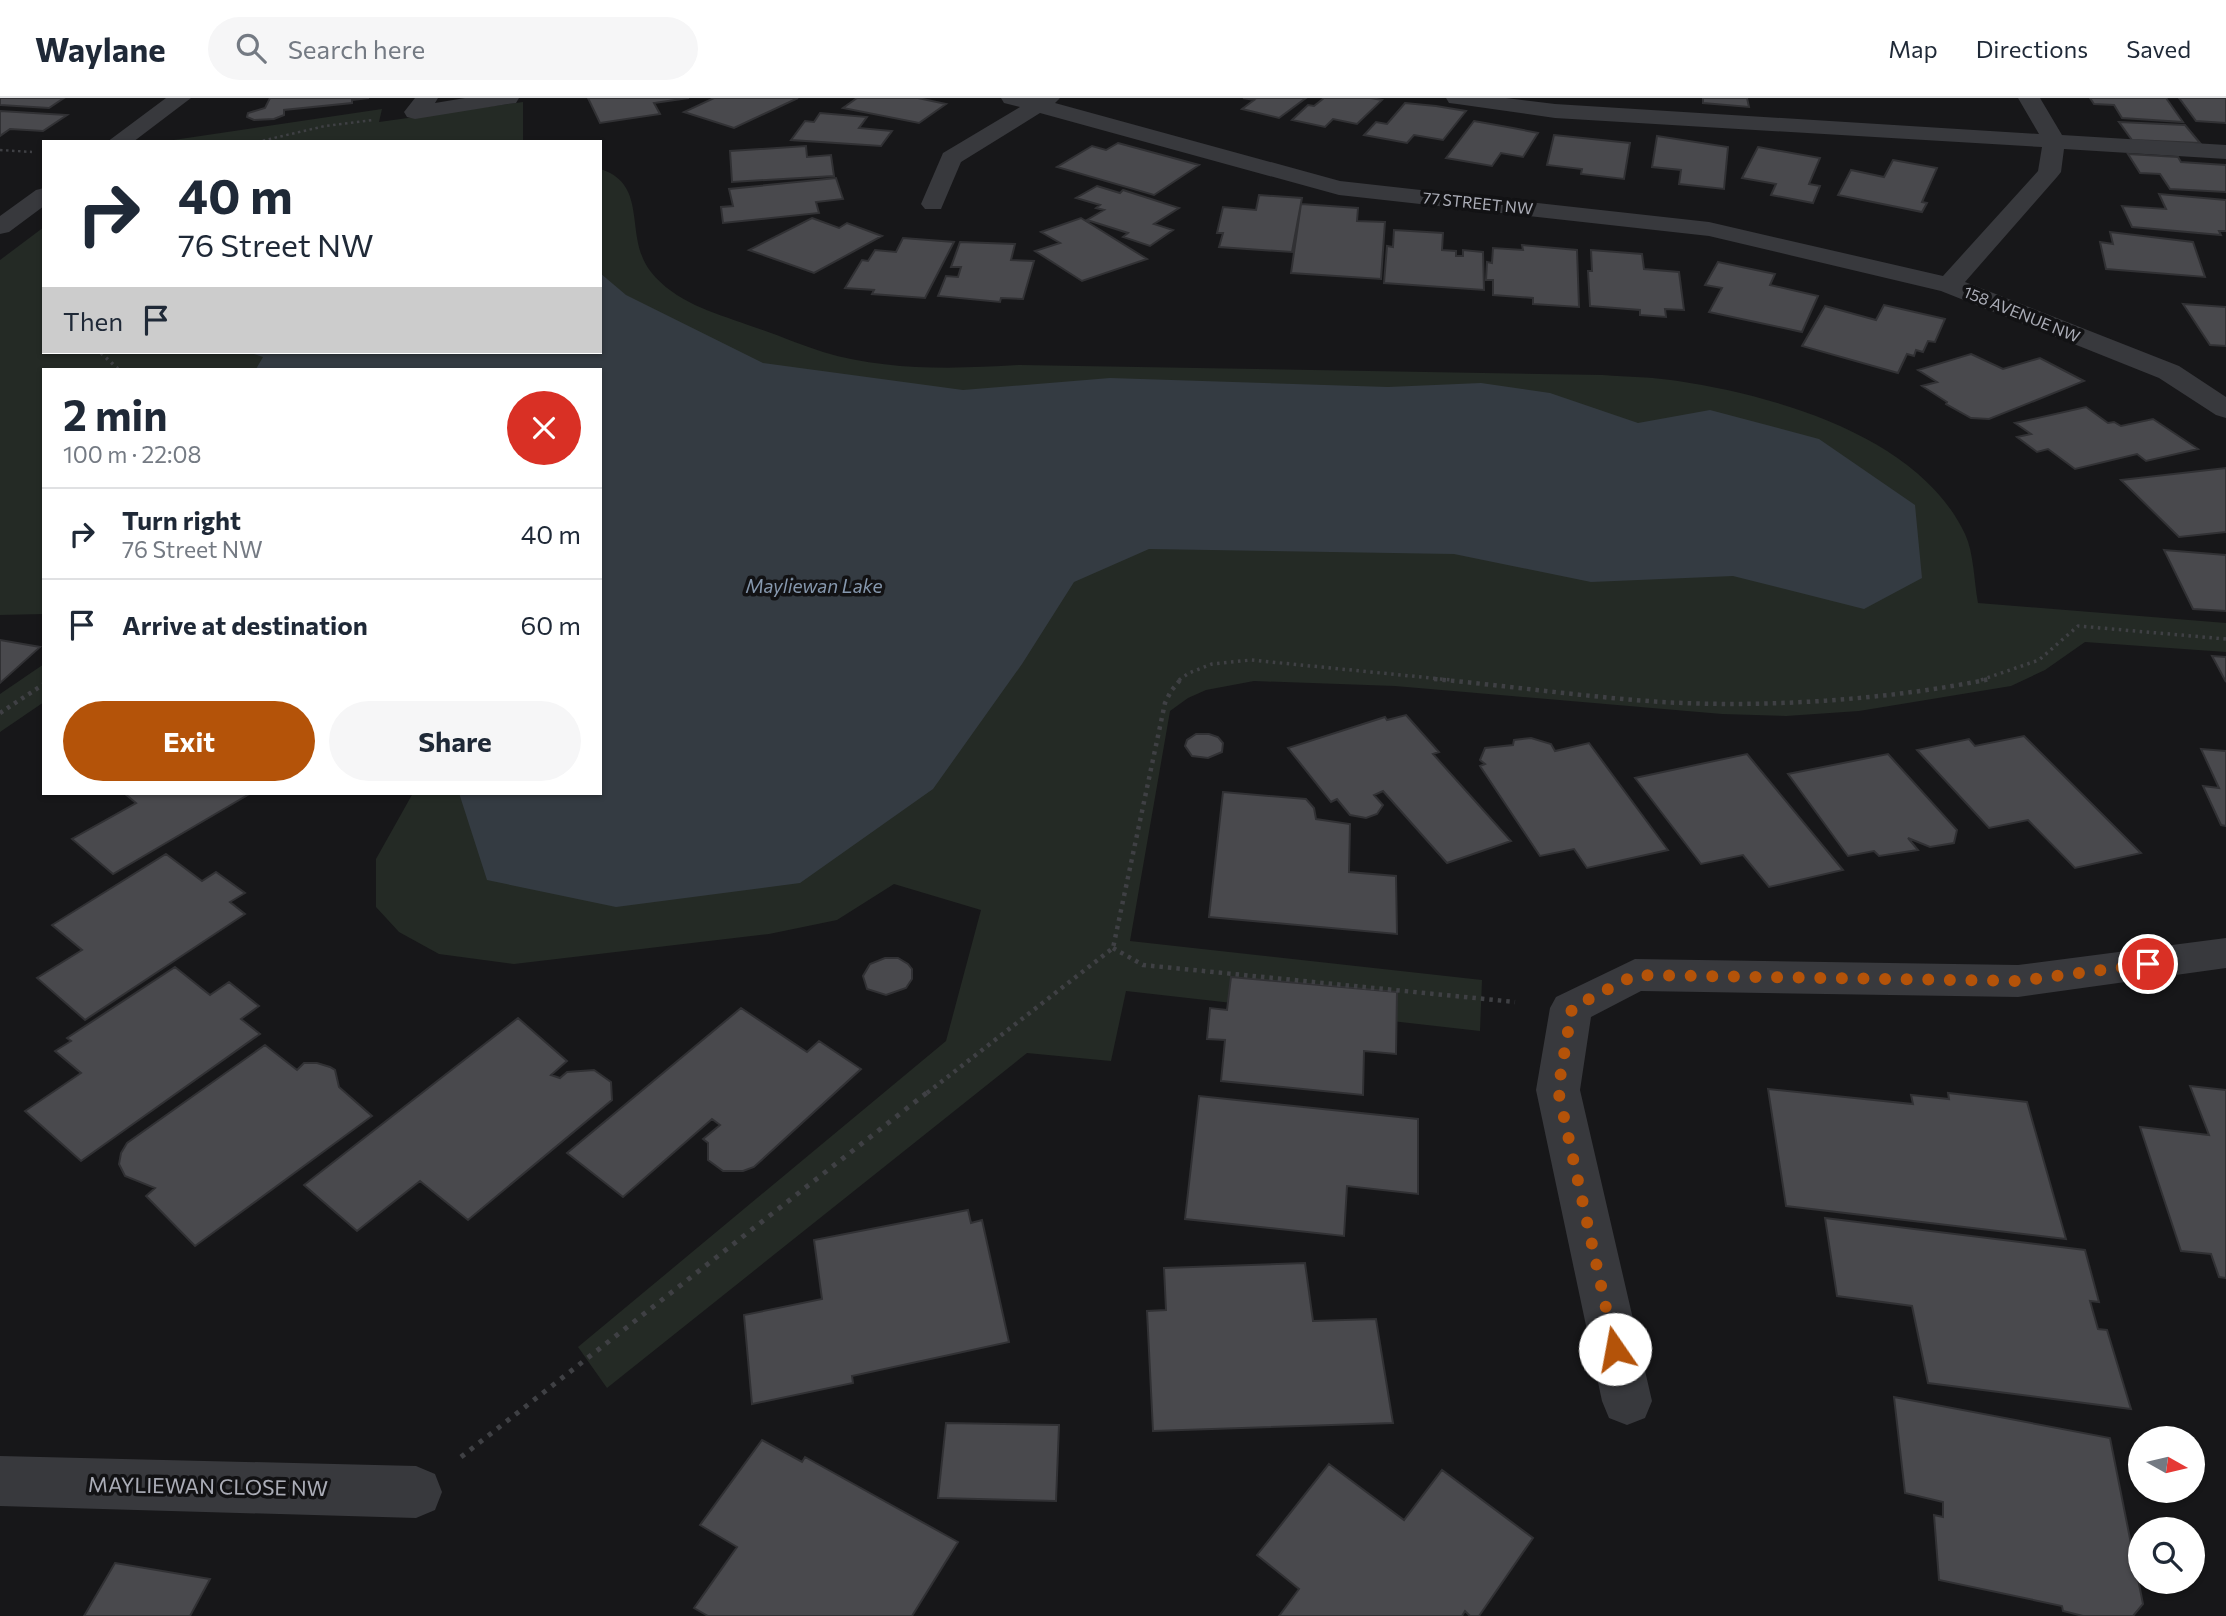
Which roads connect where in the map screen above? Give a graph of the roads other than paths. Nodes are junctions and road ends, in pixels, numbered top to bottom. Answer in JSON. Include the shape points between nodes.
{"nodes":[{"id":1,"x":180,"y":98,"type":"edge"},
{"id":2,"x":508,"y":98,"type":"edge"},
{"id":3,"x":1012,"y":98,"type":"edge"},
{"id":4,"x":1457,"y":98,"type":"edge"},
{"id":5,"x":2029,"y":98,"type":"edge"},
{"id":6,"x":1044,"y":101,"type":"edge"},
{"id":7,"x":421,"y":105,"type":"edge"},
{"id":8,"x":121,"y":140,"type":"edge"},
{"id":9,"x":2054,"y":140,"type":"junction"},
{"id":10,"x":2226,"y":152,"type":"edge"},
{"id":11,"x":42,"y":196,"type":"edge"},
{"id":12,"x":933,"y":204,"type":"dead end"},
{"id":13,"x":0,"y":227,"type":"edge"},
{"id":14,"x":1949,"y":285,"type":"junction"},
{"id":15,"x":2226,"y":409,"type":"edge"},
{"id":16,"x":2226,"y":953,"type":"edge"},
{"id":17,"x":1627,"y":1401,"type":"dead end"},
{"id":18,"x":0,"y":1481,"type":"edge"},
{"id":19,"x":416,"y":1492,"type":"road end"}],
"edges":[{"from":1,"to":8,"type":"street"},
{"from":2,"to":7,"type":"street"},
{"from":3,"to":6,"type":"street","name":"77 STREET NW"},
{"from":4,"to":9,"type":"street","via":[[1555,111]]},
{"from":5,"to":9,"type":"street"},
{"from":6,"to":12,"type":"street","via":[[951,159]]},
{"from":6,"to":14,"type":"street","name":"77 STREET NW","via":[[1339,188],[1709,229]]},
{"from":9,"to":10,"type":"street"},
{"from":9,"to":14,"type":"street","name":"158 AVENUE NW","via":[[2049,172]]},
{"from":11,"to":13,"type":"street"},
{"from":14,"to":15,"type":"street","name":"158 AVENUE NW","via":[[2169,372]]},
{"from":16,"to":17,"type":"street","via":[[2018,981],[1635,975],[1572,1008],[1558,1090]]},
{"from":18,"to":19,"type":"street","name":"MAYLIEWAN CLOSE NW"}]}
